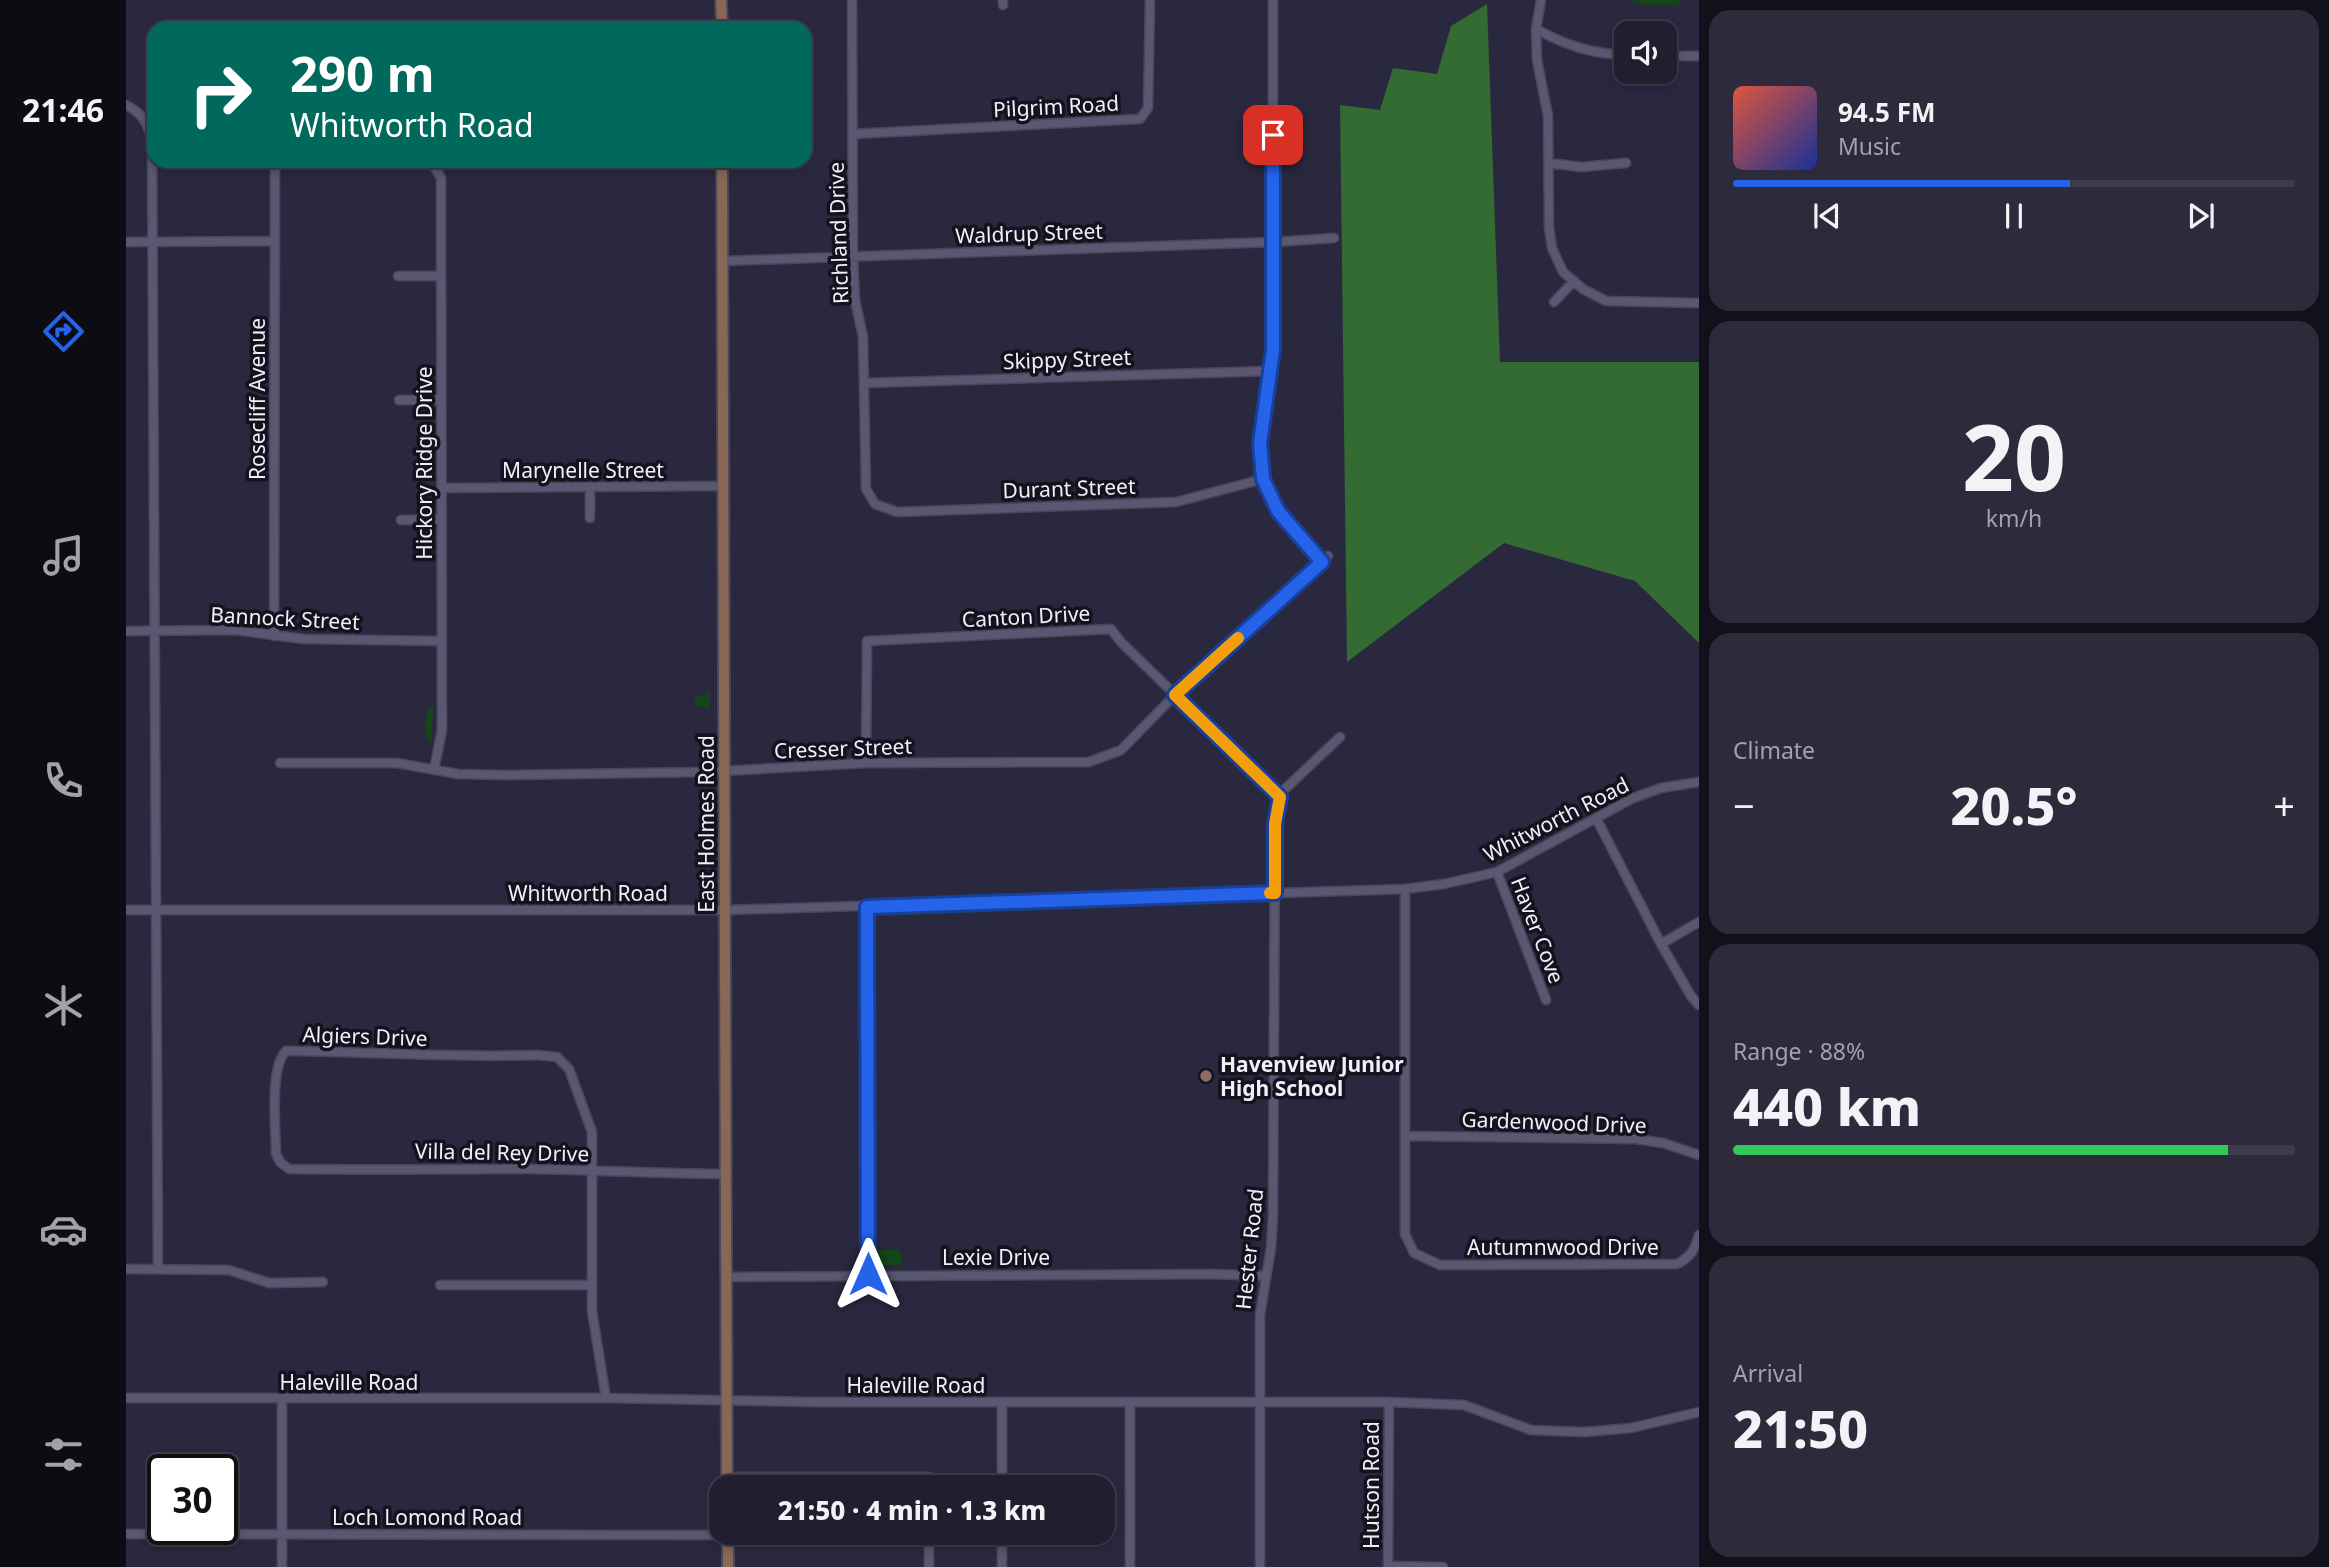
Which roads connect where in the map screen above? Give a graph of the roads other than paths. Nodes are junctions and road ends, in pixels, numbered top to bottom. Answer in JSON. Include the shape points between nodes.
{"nodes":[{"id":1,"x":722,"y":0,"type":"edge"},
{"id":2,"x":852,"y":0,"type":"edge"},
{"id":3,"x":1150,"y":0,"type":"edge"},
{"id":4,"x":1273,"y":0,"type":"edge"},
{"id":5,"x":1541,"y":0,"type":"edge"},
{"id":6,"x":722,"y":21,"type":"edge"},
{"id":7,"x":1536,"y":29,"type":"junction"},
{"id":8,"x":1614,"y":54,"type":"edge"},
{"id":9,"x":1677,"y":56,"type":"edge"},
{"id":10,"x":1699,"y":56,"type":"edge"},
{"id":11,"x":126,"y":105,"type":"edge"},
{"id":12,"x":147,"y":125,"type":"edge"},
{"id":13,"x":853,"y":134,"type":"junction"},
{"id":14,"x":1549,"y":163,"type":"junction"},
{"id":15,"x":1626,"y":163,"type":"dead end"},
{"id":16,"x":152,"y":168,"type":"edge"},
{"id":17,"x":275,"y":168,"type":"edge"},
{"id":18,"x":435,"y":168,"type":"edge"},
{"id":19,"x":722,"y":168,"type":"edge"},
{"id":20,"x":1334,"y":238,"type":"dead end"},
{"id":21,"x":275,"y":241,"type":"junction"},
{"id":22,"x":126,"y":242,"type":"edge"},
{"id":23,"x":153,"y":242,"type":"junction"},
{"id":24,"x":1274,"y":242,"type":"junction"},
{"id":25,"x":853,"y":256,"type":"junction"},
{"id":26,"x":724,"y":261,"type":"junction"},
{"id":27,"x":441,"y":275,"type":"junction"},
{"id":28,"x":398,"y":276,"type":"dead end"},
{"id":29,"x":1574,"y":281,"type":"junction"},
{"id":30,"x":1554,"y":302,"type":"dead end"},
{"id":31,"x":1699,"y":303,"type":"edge"},
{"id":32,"x":1271,"y":371,"type":"junction"},
{"id":33,"x":865,"y":383,"type":"junction"},
{"id":34,"x":399,"y":400,"type":"dead end"},
{"id":35,"x":442,"y":400,"type":"junction"},
{"id":36,"x":1263,"y":479,"type":"junction"},
{"id":37,"x":724,"y":486,"type":"junction"},
{"id":38,"x":590,"y":487,"type":"junction"},
{"id":39,"x":442,"y":488,"type":"junction"},
{"id":40,"x":875,"y":504,"type":"joint"},
{"id":41,"x":590,"y":518,"type":"dead end"},
{"id":42,"x":442,"y":519,"type":"junction"},
{"id":43,"x":401,"y":520,"type":"dead end"},
{"id":44,"x":126,"y":631,"type":"edge"},
{"id":45,"x":155,"y":631,"type":"junction"},
{"id":46,"x":274,"y":636,"type":"junction"},
{"id":47,"x":442,"y":641,"type":"junction"},
{"id":48,"x":1175,"y":695,"type":"junction"},
{"id":49,"x":1340,"y":737,"type":"dead end"},
{"id":50,"x":280,"y":763,"type":"dead end"},
{"id":51,"x":866,"y":763,"type":"junction"},
{"id":52,"x":434,"y":770,"type":"junction"},
{"id":53,"x":725,"y":771,"type":"junction"},
{"id":54,"x":1699,"y":782,"type":"edge"},
{"id":55,"x":1280,"y":797,"type":"junction"},
{"id":56,"x":1596,"y":818,"type":"junction"},
{"id":57,"x":1497,"y":873,"type":"junction"},
{"id":58,"x":1405,"y":889,"type":"junction"},
{"id":59,"x":1275,"y":893,"type":"junction"},
{"id":60,"x":867,"y":907,"type":"junction"},
{"id":61,"x":126,"y":910,"type":"edge"},
{"id":62,"x":157,"y":910,"type":"junction"},
{"id":63,"x":726,"y":910,"type":"junction"},
{"id":64,"x":1699,"y":922,"type":"edge"},
{"id":65,"x":1661,"y":944,"type":"junction"},
{"id":66,"x":1546,"y":1000,"type":"dead end"},
{"id":67,"x":1699,"y":1005,"type":"edge"},
{"id":68,"x":1405,"y":1136,"type":"junction"},
{"id":69,"x":1699,"y":1155,"type":"edge"},
{"id":70,"x":280,"y":1162,"type":"joint"},
{"id":71,"x":593,"y":1170,"type":"junction"},
{"id":72,"x":727,"y":1174,"type":"junction"},
{"id":73,"x":1699,"y":1235,"type":"edge"},
{"id":74,"x":126,"y":1269,"type":"edge"},
{"id":75,"x":158,"y":1269,"type":"junction"},
{"id":76,"x":868,"y":1274,"type":"junction"},
{"id":77,"x":1265,"y":1276,"type":"junction"},
{"id":78,"x":727,"y":1277,"type":"junction"},
{"id":79,"x":323,"y":1282,"type":"dead end"},
{"id":80,"x":440,"y":1285,"type":"dead end"},
{"id":81,"x":592,"y":1285,"type":"junction"},
{"id":82,"x":126,"y":1398,"type":"edge"},
{"id":83,"x":606,"y":1398,"type":"junction"},
{"id":84,"x":282,"y":1399,"type":"junction"},
{"id":85,"x":727,"y":1399,"type":"junction"},
{"id":86,"x":1130,"y":1402,"type":"junction"},
{"id":87,"x":1260,"y":1402,"type":"junction"},
{"id":88,"x":1389,"y":1402,"type":"junction"},
{"id":89,"x":1002,"y":1403,"type":"junction"},
{"id":90,"x":1699,"y":1412,"type":"edge"},
{"id":91,"x":727,"y":1475,"type":"edge"},
{"id":92,"x":1002,"y":1475,"type":"edge"},
{"id":93,"x":126,"y":1534,"type":"edge"},
{"id":94,"x":282,"y":1534,"type":"junction"},
{"id":95,"x":709,"y":1534,"type":"edge"},
{"id":96,"x":728,"y":1545,"type":"edge"},
{"id":97,"x":929,"y":1545,"type":"edge"},
{"id":98,"x":1002,"y":1545,"type":"edge"},
{"id":99,"x":282,"y":1567,"type":"edge"},
{"id":100,"x":728,"y":1567,"type":"edge"},
{"id":101,"x":929,"y":1567,"type":"edge"},
{"id":102,"x":1002,"y":1567,"type":"edge"},
{"id":103,"x":1130,"y":1567,"type":"edge"},
{"id":104,"x":1260,"y":1567,"type":"edge"},
{"id":105,"x":1388,"y":1567,"type":"edge"},
{"id":106,"x":1443,"y":1567,"type":"edge"}],
"edges":[{"from":1,"to":6,"type":"main road"},
{"from":2,"to":13,"type":"street","name":"Richland Drive"},
{"from":3,"to":13,"type":"street","name":"Pilgrim Road","via":[[1148,108],[1140,119]]},
{"from":4,"to":24,"type":"street"},
{"from":5,"to":7,"type":"street"},
{"from":7,"to":8,"type":"street","via":[[1562,44]]},
{"from":7,"to":14,"type":"street","via":[[1548,116]]},
{"from":9,"to":10,"type":"street"},
{"from":11,"to":12,"type":"street"},
{"from":13,"to":25,"type":"street","name":"Richland Drive"},
{"from":14,"to":15,"type":"street","via":[[1581,167]]},
{"from":14,"to":29,"type":"street","via":[[1552,248],[1563,272]]},
{"from":16,"to":23,"type":"street"},
{"from":17,"to":21,"type":"street","name":"Rosecliff Avenue"},
{"from":18,"to":27,"type":"street","name":"Hickory Ridge Drive","via":[[441,178]]},
{"from":19,"to":26,"type":"main road","name":"East Holmes Road"},
{"from":20,"to":24,"type":"street","name":"Waldrup Street"},
{"from":21,"to":23,"type":"street"},
{"from":21,"to":46,"type":"street","name":"Rosecliff Avenue"},
{"from":22,"to":23,"type":"street"},
{"from":23,"to":45,"type":"street"},
{"from":24,"to":25,"type":"street","name":"Waldrup Street"},
{"from":24,"to":32,"type":"street"},
{"from":25,"to":26,"type":"street","name":"Waldrup Street"},
{"from":25,"to":33,"type":"street","name":"Richland Drive"},
{"from":26,"to":37,"type":"main road","name":"East Holmes Road"},
{"from":27,"to":28,"type":"street"},
{"from":27,"to":35,"type":"street","name":"Hickory Ridge Drive"},
{"from":29,"to":30,"type":"street"},
{"from":29,"to":31,"type":"street","via":[[1606,301]]},
{"from":32,"to":33,"type":"street","name":"Skippy Street"},
{"from":32,"to":36,"type":"street","via":[[1260,443]]},
{"from":33,"to":40,"type":"street","name":"Richland Drive","via":[[866,489]]},
{"from":34,"to":35,"type":"street"},
{"from":35,"to":39,"type":"street","name":"Hickory Ridge Drive"},
{"from":36,"to":40,"type":"street","name":"Durant Street","via":[[1175,502],[897,512]]},
{"from":36,"to":48,"type":"street","name":"Cresser Street","via":[[1278,511],[1325,559]]},
{"from":37,"to":38,"type":"street","name":"Marynelle Street"},
{"from":37,"to":53,"type":"main road","name":"East Holmes Road"},
{"from":38,"to":39,"type":"street","name":"Marynelle Street"},
{"from":38,"to":41,"type":"street"},
{"from":39,"to":42,"type":"street","name":"Hickory Ridge Drive"},
{"from":42,"to":43,"type":"street"},
{"from":42,"to":47,"type":"street","name":"Hickory Ridge Drive"},
{"from":44,"to":45,"type":"street","name":"Bannock Street"},
{"from":45,"to":46,"type":"street","name":"Bannock Street","via":[[235,630]]},
{"from":45,"to":62,"type":"street"},
{"from":46,"to":47,"type":"street","name":"Bannock Street"},
{"from":47,"to":52,"type":"street","name":"Hickory Ridge Drive","via":[[442,730]]},
{"from":48,"to":51,"type":"street","name":"Cresser Street","via":[[1121,750],[1089,762]]},
{"from":48,"to":51,"type":"street","name":"Canton Drive","via":[[1111,629],[867,641]]},
{"from":48,"to":55,"type":"street","name":"Canton Drive"},
{"from":49,"to":55,"type":"street"},
{"from":50,"to":52,"type":"street","name":"Cresser Street","via":[[397,763]]},
{"from":51,"to":53,"type":"street","name":"Cresser Street"},
{"from":52,"to":53,"type":"street","name":"Cresser Street","via":[[471,775]]},
{"from":53,"to":63,"type":"main road","name":"East Holmes Road"},
{"from":54,"to":56,"type":"street","name":"Whitworth Road","via":[[1661,788]]},
{"from":55,"to":59,"type":"street","name":"Hester Road","via":[[1275,824]]},
{"from":56,"to":57,"type":"street","name":"Whitworth Road"},
{"from":56,"to":65,"type":"street"},
{"from":57,"to":58,"type":"street","name":"Whitworth Road"},
{"from":57,"to":66,"type":"street","name":"Haver Cove"},
{"from":58,"to":59,"type":"street","name":"Whitworth Road"},
{"from":58,"to":68,"type":"street"},
{"from":59,"to":60,"type":"street","name":"Whitworth Road"},
{"from":59,"to":77,"type":"street","name":"Hester Road","via":[[1273,1216]]},
{"from":60,"to":63,"type":"street","name":"Whitworth Road"},
{"from":60,"to":76,"type":"street"},
{"from":61,"to":62,"type":"street","name":"Whitworth Road"},
{"from":62,"to":63,"type":"street","name":"Whitworth Road"},
{"from":62,"to":75,"type":"street"},
{"from":63,"to":72,"type":"main road","name":"East Holmes Road"},
{"from":64,"to":65,"type":"street"},
{"from":65,"to":67,"type":"street"},
{"from":68,"to":69,"type":"street","name":"Gardenwood Drive","via":[[1636,1139]]},
{"from":68,"to":73,"type":"street","name":"Autumnwood Drive","via":[[1405,1234],[1414,1253],[1440,1265],[1677,1264],[1696,1248]]},
{"from":70,"to":71,"type":"street","name":"Villa del Rey Drive","via":[[289,1169]]},
{"from":70,"to":71,"type":"street","name":"Algiers Drive","via":[[276,1154],[276,1076],[281,1057],[286,1051],[362,1052],[557,1057],[569,1069],[590,1124]]},
{"from":71,"to":72,"type":"street","name":"Villa del Rey Drive"},
{"from":71,"to":81,"type":"street"},
{"from":72,"to":78,"type":"main road","name":"East Holmes Road"},
{"from":74,"to":75,"type":"street"},
{"from":75,"to":79,"type":"street","via":[[234,1271],[269,1283]]},
{"from":76,"to":77,"type":"street","name":"Lexie Drive"},
{"from":76,"to":78,"type":"street","name":"Lexie Drive"},
{"from":77,"to":87,"type":"street","name":"Hester Road"},
{"from":78,"to":85,"type":"main road","name":"East Holmes Road"},
{"from":80,"to":81,"type":"street"},
{"from":81,"to":83,"type":"street"},
{"from":82,"to":84,"type":"street","name":"Haleville Road"},
{"from":83,"to":84,"type":"street","name":"Haleville Road"},
{"from":83,"to":85,"type":"street","name":"Haleville Road"},
{"from":84,"to":94,"type":"street"},
{"from":85,"to":89,"type":"street","name":"Haleville Road"},
{"from":85,"to":91,"type":"main road","name":"East Holmes Road"},
{"from":86,"to":87,"type":"street","name":"Haleville Road"},
{"from":86,"to":89,"type":"street","name":"Haleville Road"},
{"from":86,"to":103,"type":"street"},
{"from":87,"to":88,"type":"street","name":"Haleville Road"},
{"from":87,"to":104,"type":"street","name":"Hester Road"},
{"from":88,"to":90,"type":"street","name":"Haleville Road","via":[[1464,1405],[1531,1430],[1584,1433]]},
{"from":88,"to":105,"type":"street","name":"Hutson Road"},
{"from":89,"to":92,"type":"street"},
{"from":93,"to":94,"type":"street","name":"Loch Lomond Road"},
{"from":94,"to":95,"type":"street","name":"Loch Lomond Road"},
{"from":94,"to":99,"type":"street"},
{"from":96,"to":100,"type":"main road"},
{"from":97,"to":101,"type":"street"},
{"from":98,"to":102,"type":"street"},
{"from":105,"to":106,"type":"street"}]}
